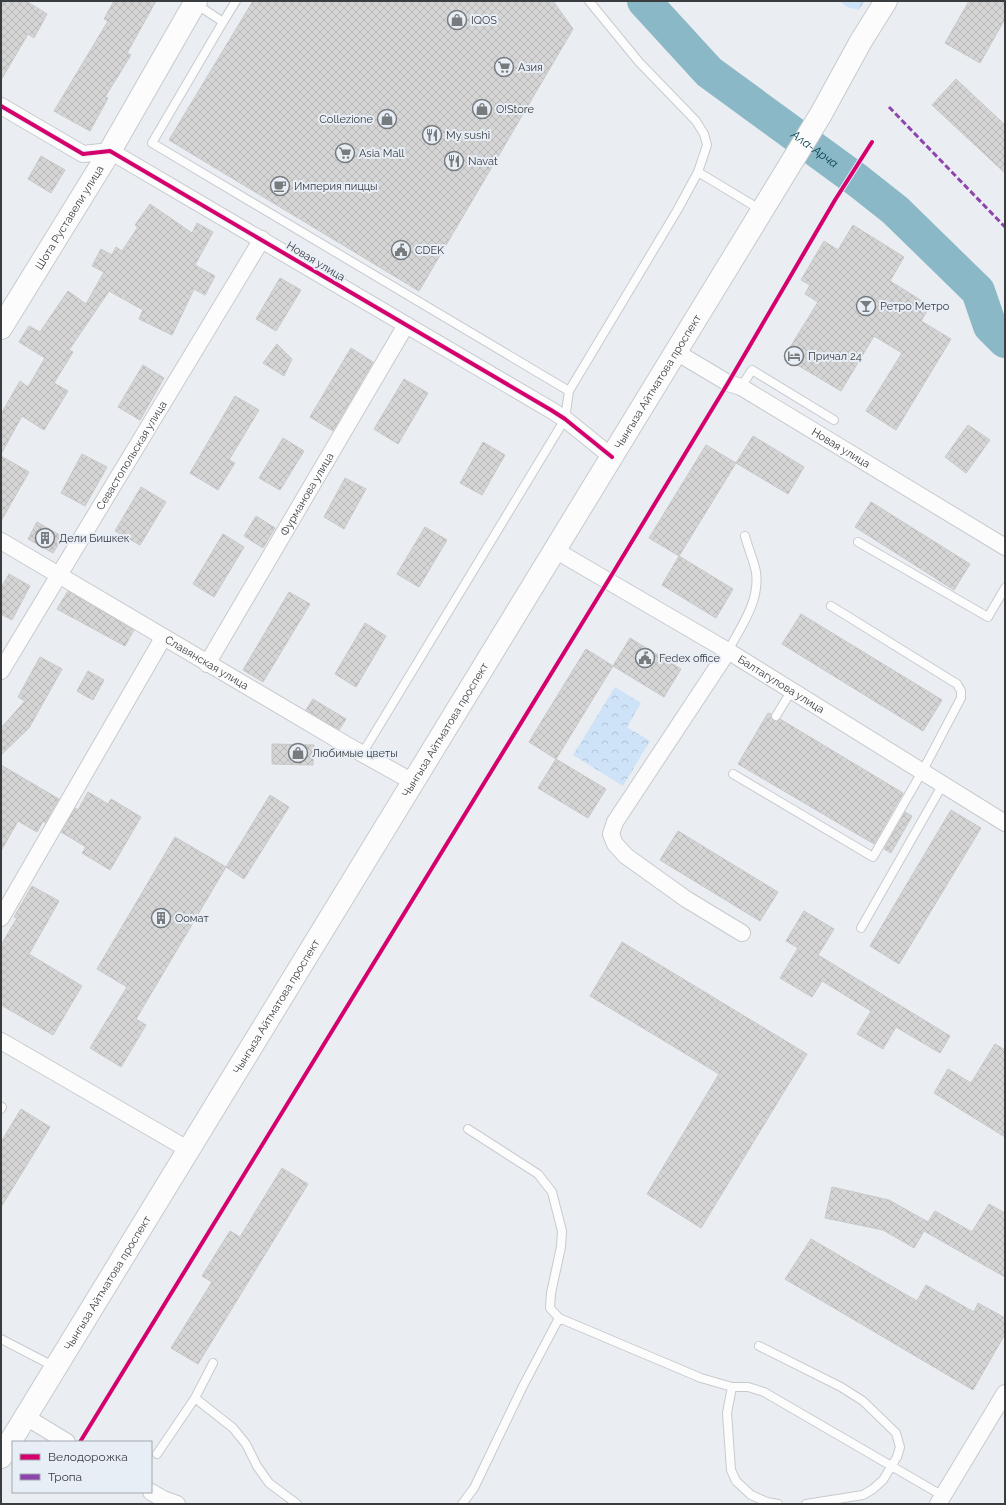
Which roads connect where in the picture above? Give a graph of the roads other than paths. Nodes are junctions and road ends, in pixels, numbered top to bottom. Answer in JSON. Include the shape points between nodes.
{"nodes":[{"id":1,"x":236,"y":1,"type":"edge"},
{"id":2,"x":588,"y":1,"type":"edge"},
{"id":3,"x":886,"y":1,"type":"edge"},
{"id":4,"x":196,"y":2,"type":"edge"},
{"id":5,"x":223,"y":22,"type":"junction"},
{"id":6,"x":1,"y":106,"type":"edge"},
{"id":7,"x":110,"y":151,"type":"junction"},
{"id":8,"x":698,"y":172,"type":"junction"},
{"id":9,"x":762,"y":211,"type":"junction"},
{"id":10,"x":262,"y":239,"type":"junction"},
{"id":11,"x":406,"y":325,"type":"junction"},
{"id":12,"x":1,"y":328,"type":"edge"},
{"id":13,"x":676,"y":352,"type":"junction"},
{"id":14,"x":741,"y":387,"type":"junction"},
{"id":15,"x":569,"y":391,"type":"junction"},
{"id":16,"x":566,"y":419,"type":"junction"},
{"id":17,"x":834,"y":420,"type":"dead end"},
{"id":18,"x":612,"y":457,"type":"junction"},
{"id":19,"x":744,"y":536,"type":"dead end"},
{"id":20,"x":1,"y":541,"type":"edge"},
{"id":21,"x":858,"y":542,"type":"dead end"},
{"id":22,"x":1005,"y":547,"type":"edge"},
{"id":23,"x":555,"y":550,"type":"junction"},
{"id":24,"x":59,"y":576,"type":"junction"},
{"id":25,"x":1005,"y":588,"type":"edge"},
{"id":26,"x":831,"y":606,"type":"dead end"},
{"id":27,"x":163,"y":638,"type":"junction"},
{"id":28,"x":728,"y":651,"type":"junction"},
{"id":29,"x":207,"y":664,"type":"junction"},
{"id":30,"x":1,"y":671,"type":"edge"},
{"id":31,"x":792,"y":690,"type":"junction"},
{"id":32,"x":776,"y":716,"type":"dead end"},
{"id":33,"x":362,"y":754,"type":"junction"},
{"id":34,"x":922,"y":772,"type":"junction"},
{"id":35,"x":733,"y":774,"type":"dead end"},
{"id":36,"x":413,"y":782,"type":"junction"},
{"id":37,"x":943,"y":784,"type":"junction"},
{"id":38,"x":1005,"y":823,"type":"edge"},
{"id":39,"x":1,"y":918,"type":"edge"},
{"id":40,"x":861,"y":928,"type":"dead end"},
{"id":41,"x":742,"y":933,"type":"dead end"},
{"id":42,"x":1,"y":1042,"type":"edge"},
{"id":43,"x":468,"y":1129,"type":"dead end"},
{"id":44,"x":189,"y":1150,"type":"junction"},
{"id":45,"x":559,"y":1318,"type":"junction"},
{"id":46,"x":1,"y":1339,"type":"edge"},
{"id":47,"x":759,"y":1346,"type":"dead end"},
{"id":48,"x":213,"y":1363,"type":"dead end"},
{"id":49,"x":56,"y":1368,"type":"junction"},
{"id":50,"x":732,"y":1387,"type":"junction"},
{"id":51,"x":1005,"y":1394,"type":"edge"},
{"id":52,"x":196,"y":1398,"type":"junction"},
{"id":53,"x":26,"y":1417,"type":"junction"},
{"id":54,"x":65,"y":1441,"type":"edge"},
{"id":55,"x":157,"y":1454,"type":"dead end"},
{"id":56,"x":1,"y":1457,"type":"edge"},
{"id":57,"x":892,"y":1466,"type":"junction"},
{"id":58,"x":152,"y":1493,"type":"edge"},
{"id":59,"x":940,"y":1500,"type":"edge"},
{"id":60,"x":177,"y":1504,"type":"edge"},
{"id":61,"x":297,"y":1504,"type":"edge"},
{"id":62,"x":462,"y":1504,"type":"edge"},
{"id":63,"x":778,"y":1504,"type":"edge"},
{"id":64,"x":806,"y":1504,"type":"edge"}],
"edges":[{"from":1,"to":5,"type":"lane"},
{"from":2,"to":8,"type":"lane","via":[[638,62],[679,102],[704,134],[707,145]]},
{"from":3,"to":9,"type":"main road","name":"Чынгыза Айтматова проспект","via":[[860,41],[821,114]]},
{"from":4,"to":5,"type":"lane"},
{"from":4,"to":7,"type":"main road","name":"Шота Руставели улица"},
{"from":5,"to":15,"type":"lane","via":[[152,142]]},
{"from":6,"to":7,"type":"street","via":[[82,154]]},
{"from":7,"to":10,"type":"street","name":"Новая улица"},
{"from":7,"to":12,"type":"main road","name":"Шота Руставели улица"},
{"from":8,"to":9,"type":"lane"},
{"from":8,"to":15,"type":"lane"},
{"from":9,"to":13,"type":"main road","name":"Чынгыза Айтматова проспект"},
{"from":10,"to":11,"type":"street","name":"Новая улица"},
{"from":10,"to":24,"type":"street","name":"Севастопольская улица"},
{"from":11,"to":16,"type":"street","name":"Новая улица"},
{"from":11,"to":29,"type":"street","name":"Фурманова улица"},
{"from":13,"to":14,"type":"street","name":"Новая улица","via":[[728,383]]},
{"from":13,"to":18,"type":"main road","name":"Чынгыза Айтматова проспект"},
{"from":14,"to":17,"type":"lane","via":[[752,370]]},
{"from":14,"to":22,"type":"street","name":"Новая улица"},
{"from":15,"to":16,"type":"lane"},
{"from":16,"to":18,"type":"street","name":"Новая улица"},
{"from":16,"to":33,"type":"lane"},
{"from":18,"to":23,"type":"main road","name":"Чынгыза Айтматова проспект"},
{"from":19,"to":28,"type":"lane","via":[[756,572],[755,597]]},
{"from":20,"to":24,"type":"street","name":"Славянская улица"},
{"from":21,"to":25,"type":"lane","via":[[988,617]]},
{"from":23,"to":28,"type":"street","name":"Балтагулова улица"},
{"from":23,"to":36,"type":"main road","name":"Чынгыза Айтматова проспект"},
{"from":24,"to":27,"type":"street","name":"Славянская улица"},
{"from":24,"to":30,"type":"street","name":"Севастопольская улица"},
{"from":26,"to":34,"type":"lane","via":[[957,684],[962,691],[961,698]]},
{"from":27,"to":29,"type":"street","name":"Славянская улица"},
{"from":27,"to":39,"type":"street"},
{"from":28,"to":31,"type":"street","name":"Балтагулова улица"},
{"from":28,"to":41,"type":"street","via":[[615,822],[611,834],[615,844],[626,856],[686,899]]},
{"from":29,"to":33,"type":"street","name":"Славянская улица"},
{"from":31,"to":32,"type":"lane"},
{"from":31,"to":34,"type":"street","name":"Балтагулова улица"},
{"from":33,"to":36,"type":"street","name":"Славянская улица"},
{"from":34,"to":35,"type":"lane","via":[[873,857]]},
{"from":34,"to":37,"type":"street","name":"Балтагулова улица"},
{"from":36,"to":44,"type":"main road","name":"Чынгыза Айтматова проспект"},
{"from":37,"to":38,"type":"street","name":"Балтагулова улица"},
{"from":37,"to":40,"type":"lane"},
{"from":42,"to":44,"type":"street"},
{"from":43,"to":45,"type":"lane","via":[[538,1174],[552,1192],[562,1231],[550,1308]]},
{"from":44,"to":49,"type":"main road","name":"Чынгыза Айтматова проспект"},
{"from":45,"to":50,"type":"lane","via":[[673,1367]]},
{"from":45,"to":62,"type":"lane","via":[[474,1488]]},
{"from":46,"to":49,"type":"lane"},
{"from":47,"to":57,"type":"lane","via":[[841,1387],[863,1401],[896,1433],[900,1447]]},
{"from":48,"to":52,"type":"lane"},
{"from":49,"to":53,"type":"main road","name":"Чынгыза Айтматова проспект"},
{"from":50,"to":57,"type":"lane","via":[[748,1387],[764,1392]]},
{"from":50,"to":63,"type":"lane","via":[[726,1413],[731,1470],[736,1481],[751,1495]]},
{"from":51,"to":59,"type":"street"},
{"from":52,"to":55,"type":"lane"},
{"from":52,"to":61,"type":"lane","via":[[232,1428],[246,1444],[269,1483]]},
{"from":53,"to":54,"type":"street"},
{"from":53,"to":56,"type":"main road","name":"Чынгыза Айтматова проспект"},
{"from":57,"to":59,"type":"lane"},
{"from":57,"to":64,"type":"lane","via":[[883,1480],[863,1495]]},
{"from":58,"to":60,"type":"street"}]}
